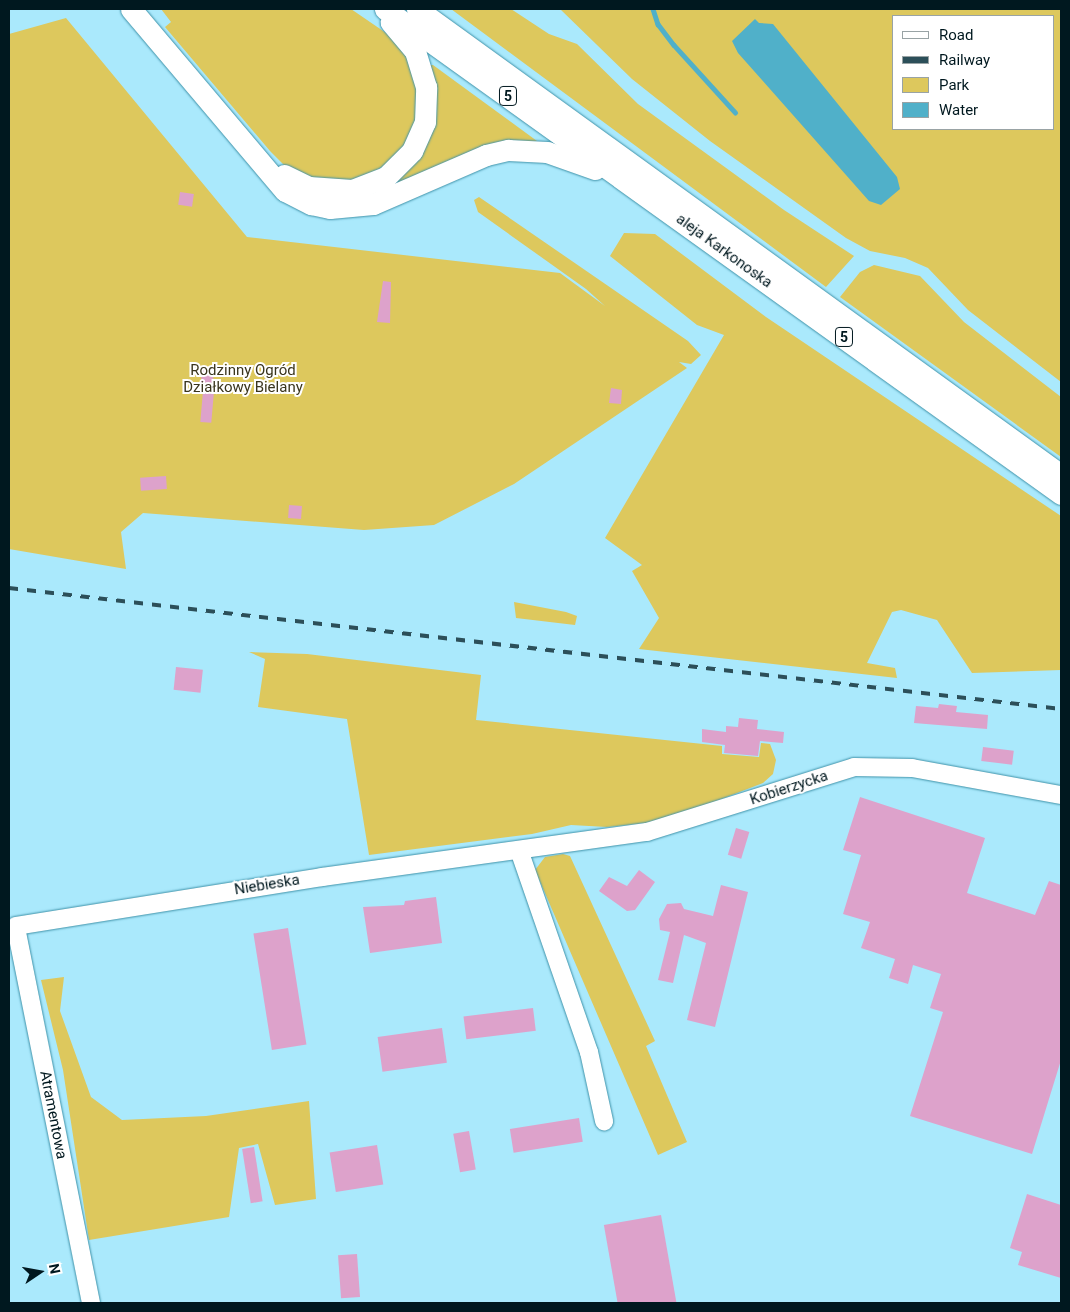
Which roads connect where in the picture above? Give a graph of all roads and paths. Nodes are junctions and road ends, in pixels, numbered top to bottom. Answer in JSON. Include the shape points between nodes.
{"nodes":[{"id":1,"x":131,"y":9,"type":"edge"},
{"id":2,"x":377,"y":9,"type":"edge"},
{"id":3,"x":385,"y":9,"type":"edge"},
{"id":4,"x":424,"y":13,"type":"edge"},
{"id":5,"x":257,"y":156,"type":"junction"},
{"id":6,"x":630,"y":183,"type":"junction"},
{"id":7,"x":1061,"y":475,"type":"edge"},
{"id":8,"x":1061,"y":494,"type":"edge"},
{"id":9,"x":1061,"y":795,"type":"edge"},
{"id":10,"x":519,"y":850,"type":"junction"},
{"id":11,"x":16,"y":926,"type":"joint"},
{"id":12,"x":604,"y":1121,"type":"dead end"},
{"id":13,"x":91,"y":1303,"type":"edge"}],
"edges":[{"from":1,"to":5,"type":"main road"},
{"from":2,"to":5,"type":"main road","via":[[415,51],[424,77],[426,114],[412,151],[386,177],[369,185],[331,191],[288,178]]},
{"from":3,"to":6,"type":"main road","name":"aleja Karkonoska","number":"5"},
{"from":4,"to":7,"type":"main road","name":"aleja Karkonoska","number":"5"},
{"from":5,"to":6,"type":"main road","via":[[285,191],[330,208],[373,204],[486,155],[515,149],[553,153]]},
{"from":6,"to":8,"type":"main road","name":"aleja Karkonoska","number":"5"},
{"from":9,"to":10,"type":"street","name":"Kobierzycka","via":[[912,768],[860,766],[666,828]]},
{"from":10,"to":11,"type":"street","name":"Niebieska"},
{"from":10,"to":12,"type":"street","via":[[589,1052]]},
{"from":11,"to":13,"type":"street","name":"Atramentowa"}]}
